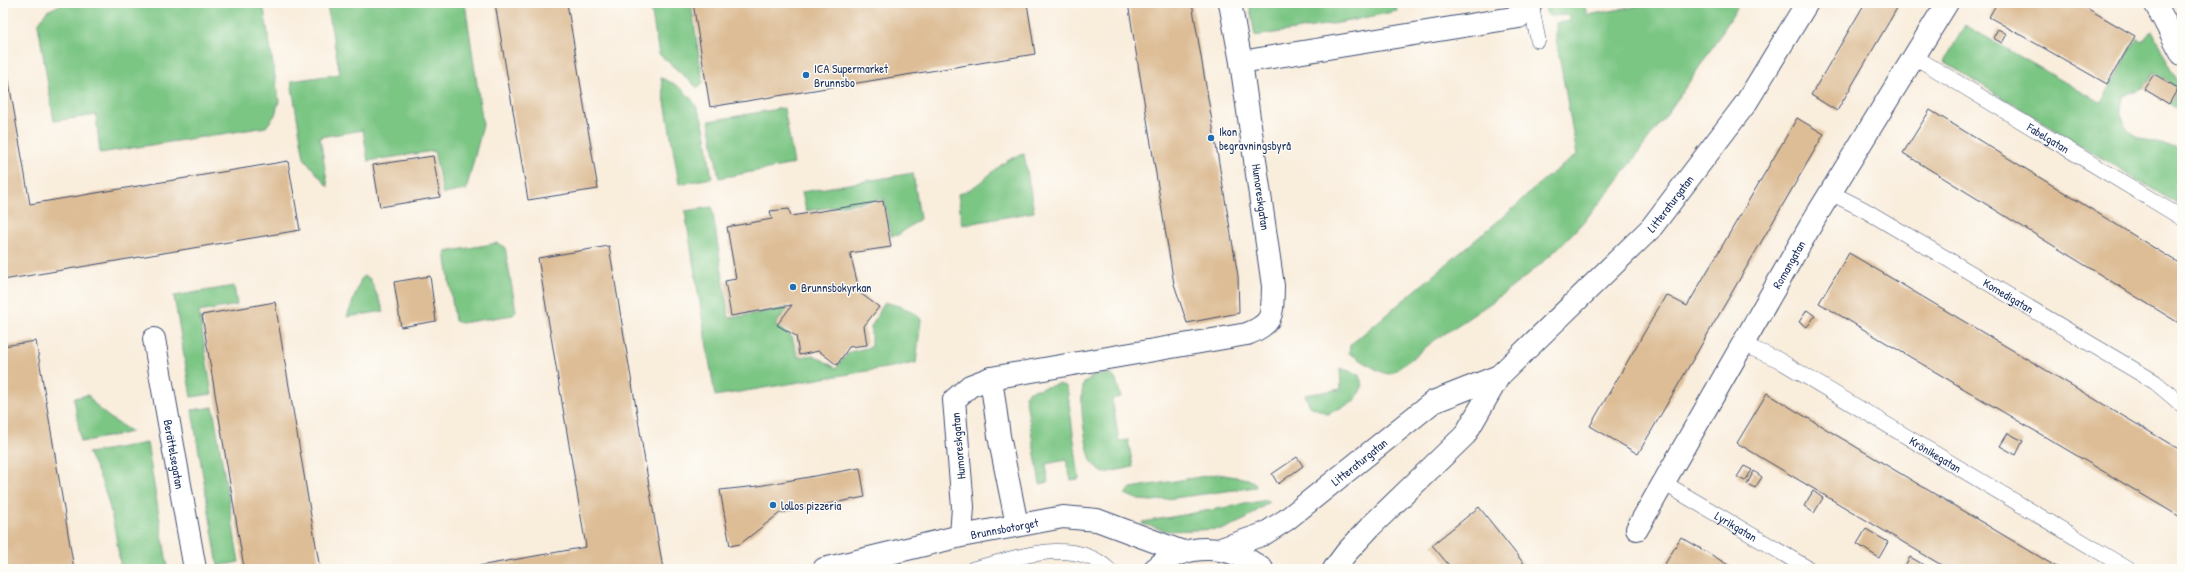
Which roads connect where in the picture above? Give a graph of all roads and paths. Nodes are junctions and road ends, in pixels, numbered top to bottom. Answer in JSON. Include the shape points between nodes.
{"nodes":[{"id":1,"x":1230,"y":3,"type":"edge"},
{"id":2,"x":1531,"y":3,"type":"edge"},
{"id":3,"x":1807,"y":3,"type":"edge"},
{"id":4,"x":1947,"y":3,"type":"edge"},
{"id":5,"x":2155,"y":3,"type":"edge"},
{"id":6,"x":1538,"y":40,"type":"dead end"},
{"id":7,"x":2182,"y":54,"type":"edge"},
{"id":8,"x":1915,"y":57,"type":"junction"},
{"id":9,"x":1242,"y":62,"type":"junction"},
{"id":10,"x":1831,"y":193,"type":"junction"},
{"id":11,"x":2182,"y":218,"type":"edge"},
{"id":12,"x":154,"y":339,"type":"dead end"},
{"id":13,"x":1742,"y":344,"type":"junction"},
{"id":14,"x":1498,"y":376,"type":"junction"},
{"id":15,"x":991,"y":378,"type":"junction"},
{"id":16,"x":2182,"y":405,"type":"edge"},
{"id":17,"x":1664,"y":483,"type":"junction"},
{"id":18,"x":1017,"y":525,"type":"junction"},
{"id":19,"x":1637,"y":529,"type":"dead end"},
{"id":20,"x":961,"y":536,"type":"junction"},
{"id":21,"x":1221,"y":549,"type":"junction"},
{"id":22,"x":1183,"y":552,"type":"junction"},
{"id":23,"x":195,"y":569,"type":"edge"},
{"id":24,"x":824,"y":569,"type":"edge"},
{"id":25,"x":974,"y":569,"type":"edge"},
{"id":26,"x":1108,"y":569,"type":"edge"},
{"id":27,"x":1155,"y":569,"type":"edge"},
{"id":28,"x":1262,"y":569,"type":"edge"},
{"id":29,"x":1334,"y":569,"type":"edge"},
{"id":30,"x":1809,"y":569,"type":"edge"},
{"id":31,"x":2128,"y":569,"type":"edge"}],
"edges":[{"from":1,"to":9,"type":"street","name":"Humoreskgatan"},
{"from":2,"to":6,"type":"lane"},
{"from":2,"to":9,"type":"street","via":[[1519,17]]},
{"from":3,"to":14,"type":"street","name":"Litteraturgatan","via":[[1746,103],[1651,228]]},
{"from":4,"to":8,"type":"street","name":"Romangatan"},
{"from":5,"to":7,"type":"street"},
{"from":8,"to":10,"type":"street","name":"Romangatan"},
{"from":8,"to":11,"type":"lane","name":"Fabelgatan"},
{"from":9,"to":15,"type":"street","name":"Humoreskgatan","via":[[1273,286],[1269,319],[1264,327],[1247,334]]},
{"from":10,"to":13,"type":"street","name":"Romangatan"},
{"from":10,"to":16,"type":"lane","name":"Komedigatan","via":[[2142,374]]},
{"from":12,"to":23,"type":"street","name":"Berättelsegatan"},
{"from":13,"to":17,"type":"street","name":"Romangatan"},
{"from":13,"to":31,"type":"lane","name":"Krönikegatan","via":[[1777,359]]},
{"from":14,"to":21,"type":"street","name":"Litteraturgatan","via":[[1432,402],[1286,520],[1264,534]]},
{"from":14,"to":29,"type":"street","name":"Litteraturgatan","via":[[1465,436],[1371,526]]},
{"from":15,"to":18,"type":"street","via":[[999,436]]},
{"from":15,"to":20,"type":"street","name":"Humoreskgatan","via":[[970,386],[954,400],[963,507]]},
{"from":17,"to":19,"type":"street","name":"Romangatan"},
{"from":17,"to":30,"type":"lane","name":"Lyrikgatan"},
{"from":18,"to":20,"type":"street","name":"Brunnsbotorget"},
{"from":18,"to":22,"type":"street","name":"Brunnsbotorget","via":[[1063,517],[1096,520]]},
{"from":20,"to":24,"type":"street","name":"Brunnsbotorget"},
{"from":21,"to":22,"type":"street"},
{"from":21,"to":28,"type":"street","via":[[1245,557]]},
{"from":22,"to":27,"type":"street"},
{"from":25,"to":26,"type":"lane","via":[[1045,553],[1068,551],[1085,554]]}]}
